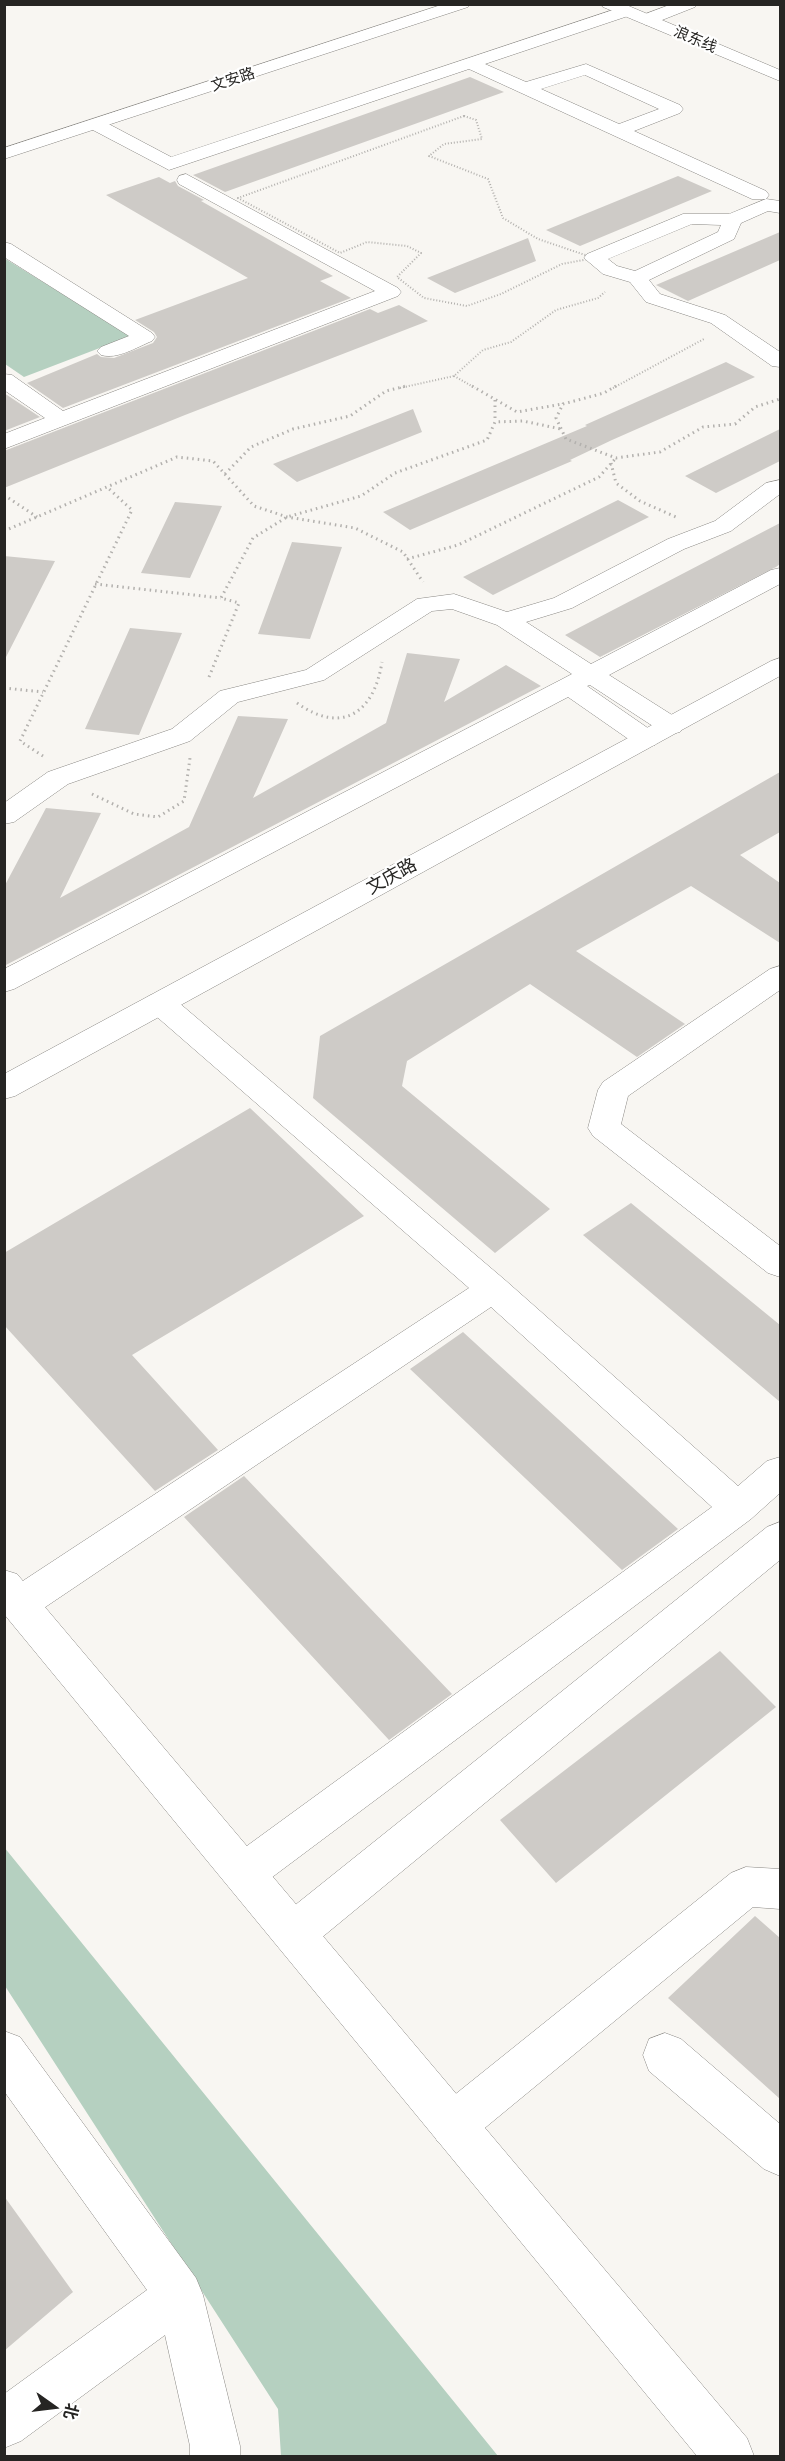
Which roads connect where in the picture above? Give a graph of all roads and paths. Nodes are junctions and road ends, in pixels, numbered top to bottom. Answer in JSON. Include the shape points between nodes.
{"nodes":[{"id":1,"x":462,"y":4,"type":"edge"},
{"id":2,"x":609,"y":4,"type":"edge"},
{"id":3,"x":689,"y":4,"type":"edge"},
{"id":4,"x":625,"y":11,"type":"junction"},
{"id":5,"x":646,"y":20,"type":"junction"},
{"id":6,"x":470,"y":63,"type":"junction"},
{"id":7,"x":780,"y":76,"type":"edge"},
{"id":8,"x":526,"y":88,"type":"junction"},
{"id":9,"x":97,"y":125,"type":"junction"},
{"id":10,"x":617,"y":131,"type":"junction"},
{"id":11,"x":4,"y":154,"type":"edge"},
{"id":12,"x":186,"y":180,"type":"dead end"},
{"id":13,"x":780,"y":186,"type":"edge"},
{"id":14,"x":768,"y":202,"type":"edge"},
{"id":15,"x":732,"y":220,"type":"junction"},
{"id":16,"x":4,"y":248,"type":"edge"},
{"id":17,"x":594,"y":258,"type":"junction"},
{"id":18,"x":641,"y":284,"type":"junction"},
{"id":19,"x":705,"y":315,"type":"junction"},
{"id":20,"x":108,"y":351,"type":"dead end"},
{"id":21,"x":780,"y":361,"type":"edge"},
{"id":22,"x":454,"y":375,"type":"junction"},
{"id":23,"x":4,"y":380,"type":"edge"},
{"id":24,"x":495,"y":399,"type":"junction"},
{"id":25,"x":780,"y":399,"type":"edge"},
{"id":26,"x":563,"y":404,"type":"junction"},
{"id":27,"x":61,"y":419,"type":"junction"},
{"id":28,"x":495,"y":422,"type":"junction"},
{"id":29,"x":561,"y":429,"type":"junction"},
{"id":30,"x":4,"y":442,"type":"edge"},
{"id":31,"x":616,"y":458,"type":"junction"},
{"id":32,"x":611,"y":463,"type":"junction"},
{"id":33,"x":225,"y":474,"type":"junction"},
{"id":34,"x":107,"y":487,"type":"junction"},
{"id":35,"x":780,"y":487,"type":"edge"},
{"id":36,"x":4,"y":495,"type":"edge"},
{"id":37,"x":37,"y":517,"type":"junction"},
{"id":38,"x":287,"y":517,"type":"junction"},
{"id":39,"x":678,"y":518,"type":"dead end"},
{"id":40,"x":4,"y":531,"type":"edge"},
{"id":41,"x":407,"y":559,"type":"junction"},
{"id":42,"x":780,"y":575,"type":"edge"},
{"id":43,"x":95,"y":584,"type":"junction"},
{"id":44,"x":221,"y":598,"type":"junction"},
{"id":45,"x":427,"y":606,"type":"junction"},
{"id":46,"x":506,"y":620,"type":"junction"},
{"id":47,"x":374,"y":637,"type":"junction"},
{"id":48,"x":780,"y":666,"type":"edge"},
{"id":49,"x":580,"y":680,"type":"junction"},
{"id":50,"x":271,"y":686,"type":"junction"},
{"id":51,"x":4,"y":688,"type":"edge"},
{"id":52,"x":43,"y":692,"type":"junction"},
{"id":53,"x":240,"y":694,"type":"junction"},
{"id":54,"x":671,"y":726,"type":"junction"},
{"id":55,"x":181,"y":735,"type":"junction"},
{"id":56,"x":646,"y":739,"type":"junction"},
{"id":57,"x":64,"y":776,"type":"junction"},
{"id":58,"x":4,"y":816,"type":"edge"},
{"id":59,"x":780,"y":976,"type":"edge"},
{"id":60,"x":4,"y":982,"type":"edge"},
{"id":61,"x":160,"y":1003,"type":"junction"},
{"id":62,"x":4,"y":1088,"type":"edge"},
{"id":63,"x":780,"y":1263,"type":"edge"},
{"id":64,"x":493,"y":1288,"type":"junction"},
{"id":65,"x":780,"y":1472,"type":"edge"},
{"id":66,"x":738,"y":1508,"type":"junction"},
{"id":67,"x":780,"y":1538,"type":"edge"},
{"id":68,"x":12,"y":1595,"type":"edge"},
{"id":69,"x":244,"y":1873,"type":"junction"},
{"id":70,"x":780,"y":1889,"type":"edge"},
{"id":71,"x":294,"y":1933,"type":"junction"},
{"id":72,"x":4,"y":2053,"type":"edge"},
{"id":73,"x":665,"y":2055,"type":"dead end"},
{"id":74,"x":453,"y":2125,"type":"junction"},
{"id":75,"x":780,"y":2153,"type":"edge"},
{"id":76,"x":179,"y":2295,"type":"junction"},
{"id":77,"x":4,"y":2424,"type":"edge"},
{"id":78,"x":215,"y":2457,"type":"edge"},
{"id":79,"x":729,"y":2457,"type":"edge"}],
"edges":[{"from":1,"to":9,"type":"street","name":"文安路"},
{"from":2,"to":4,"type":"street","name":"浪东线"},
{"from":3,"to":5,"type":"street"},
{"from":4,"to":5,"type":"street","name":"浪东线"},
{"from":4,"to":6,"type":"street"},
{"from":5,"to":7,"type":"street","name":"浪东线"},
{"from":6,"to":8,"type":"street"},
{"from":6,"to":9,"type":"street","via":[[169,164]]},
{"from":8,"to":10,"type":"street"},
{"from":8,"to":10,"type":"street","via":[[586,69],[674,109]]},
{"from":9,"to":11,"type":"street","name":"文安路"},
{"from":10,"to":14,"type":"street"},
{"from":12,"to":27,"type":"street","via":[[391,292]]},
{"from":13,"to":14,"type":"street"},
{"from":14,"to":15,"type":"street"},
{"from":15,"to":17,"type":"street","via":[[690,218]]},
{"from":15,"to":18,"type":"street","via":[[727,235]]},
{"from":16,"to":20,"type":"street","via":[[145,337]]},
{"from":17,"to":17,"type":"path","via":[[538,239],[502,218],[488,179],[429,156],[444,144],[482,139],[476,120],[464,116],[237,198],[340,253],[368,242],[407,246],[421,254],[397,277],[424,298],[467,306],[562,264]]},
{"from":17,"to":18,"type":"street"},
{"from":18,"to":19,"type":"street","via":[[653,298]]},
{"from":18,"to":22,"type":"path","via":[[609,288],[598,298],[556,310],[512,342],[483,350]]},
{"from":19,"to":21,"type":"street","via":[[718,319]]},
{"from":19,"to":26,"type":"path","via":[[709,336],[604,393]]},
{"from":22,"to":24,"type":"path"},
{"from":22,"to":33,"type":"path","via":[[386,391],[350,416],[293,429],[252,447]]},
{"from":23,"to":27,"type":"street"},
{"from":24,"to":26,"type":"path","via":[[517,412]]},
{"from":24,"to":28,"type":"path"},
{"from":25,"to":31,"type":"path","via":[[754,407],[735,424],[703,427],[660,452]]},
{"from":26,"to":29,"type":"path","via":[[556,418]]},
{"from":27,"to":30,"type":"street"},
{"from":28,"to":29,"type":"path","via":[[524,421]]},
{"from":28,"to":38,"type":"path","via":[[487,440],[395,473],[361,496]]},
{"from":29,"to":31,"type":"path","via":[[566,440]]},
{"from":31,"to":32,"type":"path"},
{"from":32,"to":39,"type":"path","via":[[616,483],[640,501]]},
{"from":32,"to":41,"type":"path","via":[[599,477],[458,544]]},
{"from":33,"to":34,"type":"path","via":[[213,460],[177,457]]},
{"from":33,"to":38,"type":"path","via":[[254,506]]},
{"from":34,"to":37,"type":"path"},
{"from":34,"to":43,"type":"path","via":[[132,510]]},
{"from":35,"to":46,"type":"street","via":[[723,526],[676,544],[562,603]]},
{"from":36,"to":37,"type":"path"},
{"from":37,"to":40,"type":"path"},
{"from":38,"to":41,"type":"path","via":[[355,528],[403,552]]},
{"from":38,"to":44,"type":"path","via":[[253,538]]},
{"from":41,"to":45,"type":"path"},
{"from":42,"to":49,"type":"street"},
{"from":43,"to":44,"type":"path"},
{"from":43,"to":52,"type":"path"},
{"from":44,"to":53,"type":"path","via":[[239,603],[209,678]]},
{"from":45,"to":46,"type":"street","via":[[454,601]]},
{"from":45,"to":47,"type":"street"},
{"from":45,"to":49,"type":"street","via":[[495,633]]},
{"from":46,"to":49,"type":"street"},
{"from":47,"to":50,"type":"street","via":[[315,675]]},
{"from":47,"to":50,"type":"path","via":[[383,650],[380,680],[366,708],[347,718],[317,716]]},
{"from":48,"to":54,"type":"street","name":"文庆路"},
{"from":49,"to":54,"type":"street"},
{"from":49,"to":56,"type":"street"},
{"from":49,"to":60,"type":"street"},
{"from":50,"to":53,"type":"street"},
{"from":51,"to":52,"type":"path"},
{"from":52,"to":57,"type":"path","via":[[20,741]]},
{"from":53,"to":55,"type":"street","via":[[229,696]]},
{"from":54,"to":56,"type":"street","name":"文庆路"},
{"from":55,"to":57,"type":"street"},
{"from":55,"to":57,"type":"path","via":[[190,757],[184,801],[158,817],[134,814]]},
{"from":56,"to":61,"type":"street","name":"文庆路"},
{"from":57,"to":58,"type":"street"},
{"from":59,"to":63,"type":"street","via":[[614,1090],[604,1128]]},
{"from":61,"to":62,"type":"street","name":"文庆路"},
{"from":61,"to":64,"type":"street"},
{"from":64,"to":66,"type":"street"},
{"from":64,"to":68,"type":"street"},
{"from":65,"to":66,"type":"street"},
{"from":66,"to":69,"type":"street"},
{"from":67,"to":71,"type":"street"},
{"from":68,"to":69,"type":"street"},
{"from":69,"to":71,"type":"street"},
{"from":70,"to":74,"type":"street","via":[[746,1887]]},
{"from":71,"to":74,"type":"street"},
{"from":72,"to":76,"type":"street"},
{"from":73,"to":75,"type":"street"},
{"from":74,"to":79,"type":"street"},
{"from":76,"to":77,"type":"street"},
{"from":76,"to":78,"type":"street"}]}
